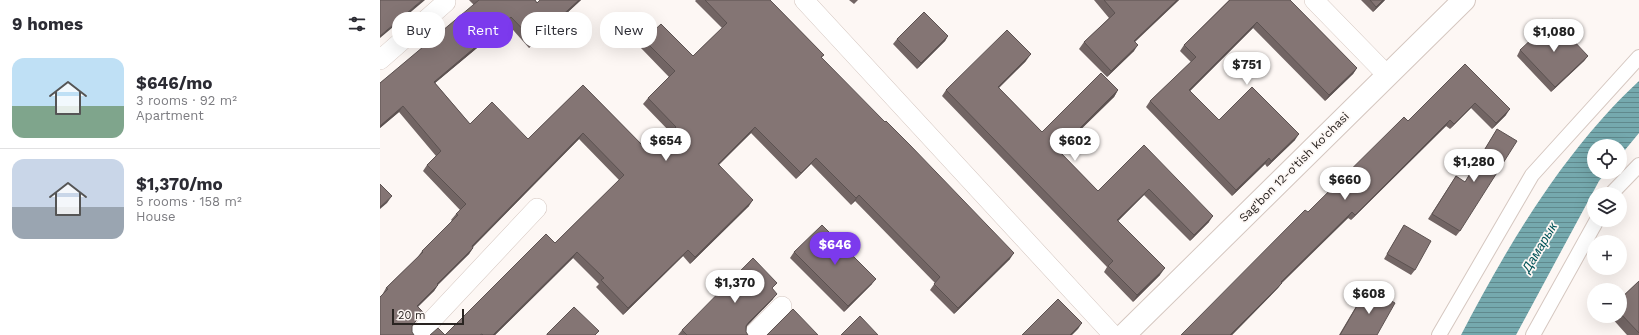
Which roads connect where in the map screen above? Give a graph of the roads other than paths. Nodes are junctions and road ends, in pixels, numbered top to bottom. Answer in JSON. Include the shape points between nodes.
{"nodes":[{"id":1,"x":804,"y":0,"type":"edge"},
{"id":2,"x":1314,"y":0,"type":"edge"},
{"id":3,"x":1464,"y":0,"type":"edge"},
{"id":4,"x":446,"y":2,"type":"dead end"},
{"id":5,"x":1639,"y":58,"type":"edge"},
{"id":6,"x":380,"y":60,"type":"edge"},
{"id":7,"x":1387,"y":75,"type":"junction"},
{"id":8,"x":1639,"y":165,"type":"edge"},
{"id":9,"x":1618,"y":187,"type":"edge"},
{"id":10,"x":537,"y":208,"type":"dead end"},
{"id":11,"x":1593,"y":227,"type":"edge"},
{"id":12,"x":782,"y":306,"type":"dead end"},
{"id":13,"x":418,"y":335,"type":"edge"},
{"id":14,"x":753,"y":335,"type":"edge"},
{"id":15,"x":1113,"y":335,"type":"edge"},
{"id":16,"x":1124,"y":335,"type":"edge"},
{"id":17,"x":1439,"y":335,"type":"edge"},
{"id":18,"x":1533,"y":335,"type":"edge"}],
"edges":[{"from":1,"to":15,"type":"street"},
{"from":2,"to":7,"type":"street"},
{"from":3,"to":7,"type":"main road","name":"Sag'bon 12-o'tish ko'chasi"},
{"from":4,"to":6,"type":"street"},
{"from":5,"to":17,"type":"street","via":[[1532,175]]},
{"from":7,"to":16,"type":"main road","name":"Sag'bon 12-o'tish ko'chasi"},
{"from":8,"to":9,"type":"street"},
{"from":10,"to":13,"type":"street"},
{"from":11,"to":18,"type":"street"},
{"from":12,"to":14,"type":"street"}]}
